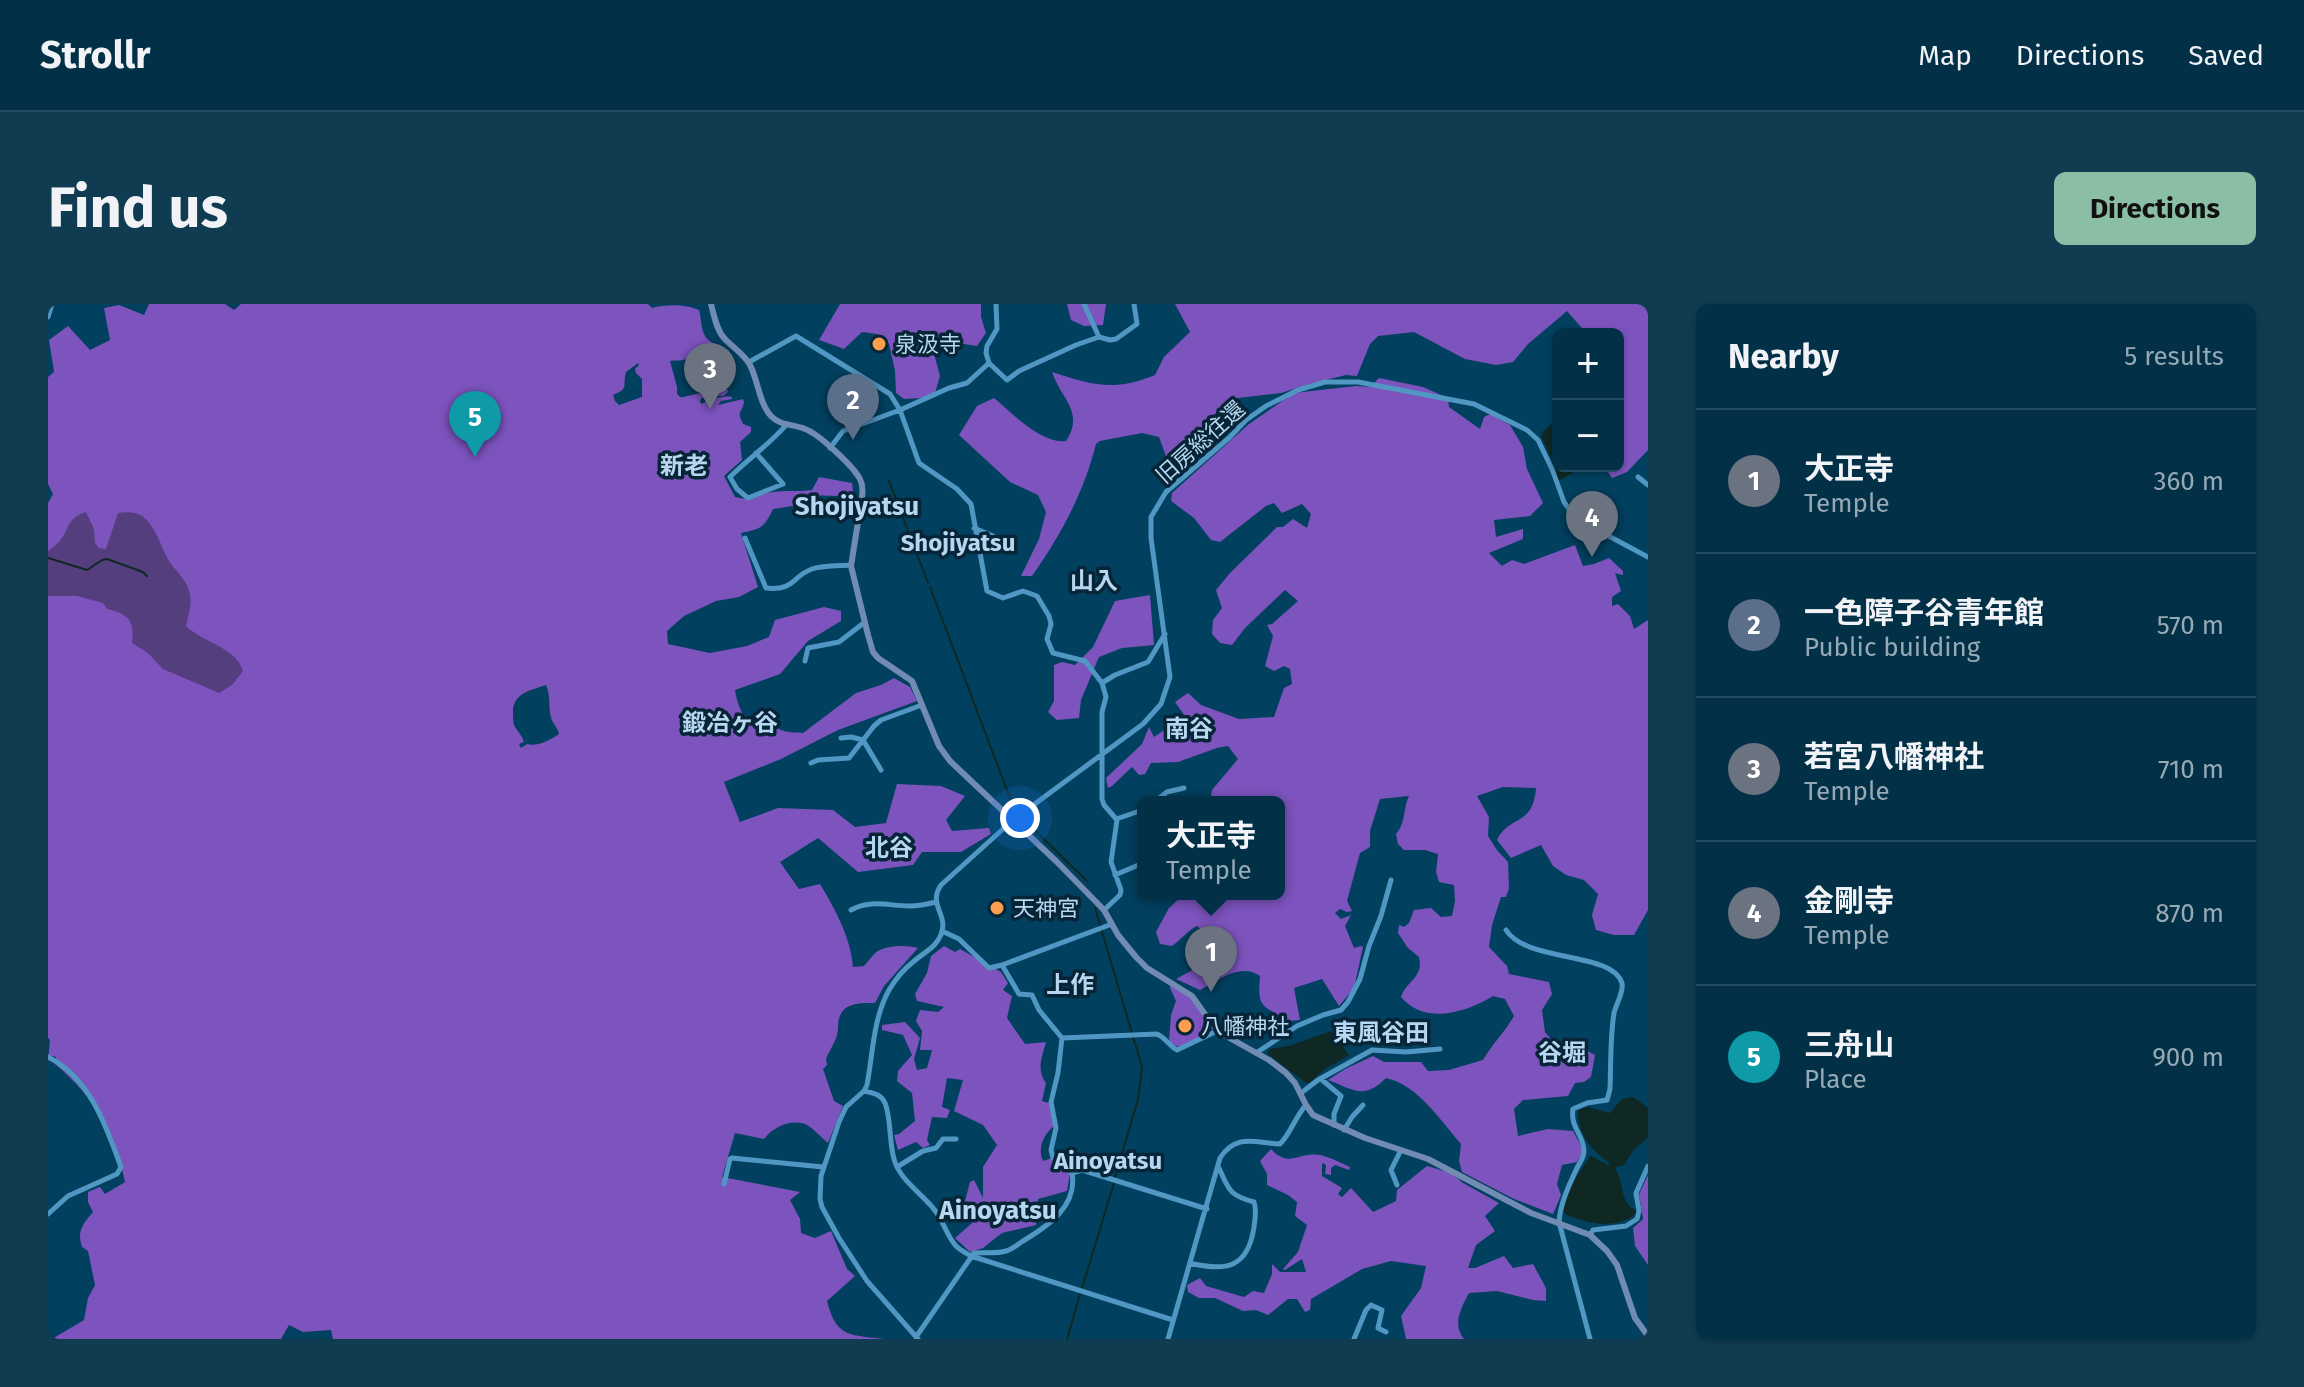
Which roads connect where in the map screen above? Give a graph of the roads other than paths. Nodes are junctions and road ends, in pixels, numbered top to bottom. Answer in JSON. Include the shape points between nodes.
{"nodes":[{"id":1,"x":52,"y":304,"type":"edge"},
{"id":2,"x":711,"y":304,"type":"edge"},
{"id":3,"x":996,"y":304,"type":"edge"},
{"id":4,"x":1084,"y":304,"type":"edge"},
{"id":5,"x":1134,"y":304,"type":"edge"},
{"id":6,"x":48,"y":317,"type":"edge"},
{"id":7,"x":1099,"y":337,"type":"junction"},
{"id":8,"x":749,"y":362,"type":"junction"},
{"id":9,"x":989,"y":363,"type":"junction"},
{"id":10,"x":900,"y":410,"type":"junction"},
{"id":11,"x":787,"y":424,"type":"junction"},
{"id":12,"x":830,"y":448,"type":"junction"},
{"id":13,"x":756,"y":453,"type":"junction"},
{"id":14,"x":1638,"y":477,"type":"dead end"},
{"id":15,"x":1648,"y":485,"type":"edge"},
{"id":16,"x":974,"y":528,"type":"junction"},
{"id":17,"x":745,"y":538,"type":"dead end"},
{"id":18,"x":1012,"y":547,"type":"dead end"},
{"id":19,"x":1648,"y":557,"type":"edge"},
{"id":20,"x":851,"y":565,"type":"junction"},
{"id":21,"x":865,"y":622,"type":"junction"},
{"id":22,"x":1166,"y":633,"type":"junction"},
{"id":23,"x":805,"y":661,"type":"dead end"},
{"id":24,"x":1102,"y":683,"type":"junction"},
{"id":25,"x":923,"y":705,"type":"junction"},
{"id":26,"x":841,"y":738,"type":"dead end"},
{"id":27,"x":863,"y":740,"type":"junction"},
{"id":28,"x":1102,"y":753,"type":"junction"},
{"id":29,"x":811,"y":763,"type":"dead end"},
{"id":30,"x":881,"y":770,"type":"dead end"},
{"id":31,"x":1184,"y":788,"type":"dead end"},
{"id":32,"x":1162,"y":796,"type":"edge"},
{"id":33,"x":1137,"y":812,"type":"edge"},
{"id":34,"x":1116,"y":819,"type":"junction"},
{"id":35,"x":1013,"y":820,"type":"junction"},
{"id":36,"x":1137,"y":866,"type":"edge"},
{"id":37,"x":1115,"y":875,"type":"junction"},
{"id":38,"x":1391,"y":880,"type":"dead end"},
{"id":39,"x":936,"y":902,"type":"junction"},
{"id":40,"x":851,"y":910,"type":"dead end"},
{"id":41,"x":1104,"y":910,"type":"junction"},
{"id":42,"x":1112,"y":924,"type":"junction"},
{"id":43,"x":1506,"y":930,"type":"dead end"},
{"id":44,"x":942,"y":931,"type":"junction"},
{"id":45,"x":1002,"y":965,"type":"junction"},
{"id":46,"x":1217,"y":1031,"type":"junction"},
{"id":47,"x":1062,"y":1038,"type":"junction"},
{"id":48,"x":1440,"y":1049,"type":"dead end"},
{"id":49,"x":1256,"y":1053,"type":"junction"},
{"id":50,"x":48,"y":1057,"type":"edge"},
{"id":51,"x":1321,"y":1079,"type":"junction"},
{"id":52,"x":864,"y":1091,"type":"junction"},
{"id":53,"x":1301,"y":1093,"type":"junction"},
{"id":54,"x":1306,"y":1105,"type":"junction"},
{"id":55,"x":1363,"y":1105,"type":"dead end"},
{"id":56,"x":1334,"y":1125,"type":"junction"},
{"id":57,"x":1344,"y":1130,"type":"junction"},
{"id":58,"x":956,"y":1139,"type":"dead end"},
{"id":59,"x":1401,"y":1149,"type":"junction"},
{"id":60,"x":1218,"y":1166,"type":"junction"},
{"id":61,"x":1648,"y":1166,"type":"edge"},
{"id":62,"x":823,"y":1167,"type":"junction"},
{"id":63,"x":897,"y":1167,"type":"junction"},
{"id":64,"x":1072,"y":1173,"type":"junction"},
{"id":65,"x":724,"y":1184,"type":"dead end"},
{"id":66,"x":1397,"y":1185,"type":"dead end"},
{"id":67,"x":1207,"y":1209,"type":"junction"},
{"id":68,"x":48,"y":1214,"type":"edge"},
{"id":69,"x":1559,"y":1222,"type":"junction"},
{"id":70,"x":1590,"y":1235,"type":"junction"},
{"id":71,"x":971,"y":1256,"type":"junction"},
{"id":72,"x":1190,"y":1263,"type":"junction"},
{"id":73,"x":1173,"y":1320,"type":"junction"},
{"id":74,"x":1386,"y":1332,"type":"dead end"},
{"id":75,"x":1648,"y":1336,"type":"edge"},
{"id":76,"x":917,"y":1338,"type":"edge"},
{"id":77,"x":1168,"y":1339,"type":"edge"},
{"id":78,"x":1354,"y":1339,"type":"edge"},
{"id":79,"x":1590,"y":1339,"type":"edge"}],
"edges":[{"from":1,"to":6,"type":"street"},
{"from":2,"to":8,"type":"street","via":[[723,338]]},
{"from":3,"to":9,"type":"street"},
{"from":4,"to":7,"type":"street"},
{"from":5,"to":7,"type":"street","via":[[1137,324],[1116,339]]},
{"from":7,"to":9,"type":"street","via":[[1007,380]]},
{"from":8,"to":10,"type":"street","via":[[796,336],[890,394]]},
{"from":8,"to":11,"type":"street","via":[[766,409]]},
{"from":9,"to":10,"type":"street","via":[[967,383]]},
{"from":10,"to":12,"type":"street","via":[[843,431]]},
{"from":10,"to":16,"type":"street","via":[[919,463],[968,500]]},
{"from":11,"to":12,"type":"street","via":[[815,434]]},
{"from":11,"to":13,"type":"street"},
{"from":12,"to":20,"type":"street","via":[[863,486]]},
{"from":13,"to":13,"type":"street","via":[[730,477],[748,498],[783,484]]},
{"from":14,"to":15,"type":"street"},
{"from":16,"to":18,"type":"street"},
{"from":16,"to":24,"type":"street","via":[[987,591],[1003,598],[1023,591],[1037,596],[1049,616],[1047,639],[1053,653],[1085,661]]},
{"from":17,"to":20,"type":"street","via":[[766,588],[783,588],[815,568]]},
{"from":19,"to":22,"type":"street","name":"旧房総往還","via":[[1571,512],[1538,440],[1527,430],[1474,404],[1358,382],[1325,382],[1266,406],[1166,492],[1150,529]]},
{"from":20,"to":21,"type":"street"},
{"from":21,"to":23,"type":"street","via":[[839,642],[808,648]]},
{"from":21,"to":25,"type":"street","via":[[876,655],[912,681]]},
{"from":22,"to":24,"type":"street","via":[[1148,662]]},
{"from":22,"to":28,"type":"street","name":"旧房総往還","via":[[1170,677],[1161,704]]},
{"from":24,"to":28,"type":"street"},
{"from":25,"to":27,"type":"street","via":[[881,720]]},
{"from":25,"to":35,"type":"street","via":[[946,757]]},
{"from":26,"to":27,"type":"street"},
{"from":27,"to":29,"type":"street","via":[[849,758]]},
{"from":27,"to":30,"type":"street"},
{"from":28,"to":34,"type":"street","via":[[1102,799]]},
{"from":28,"to":35,"type":"street"},
{"from":31,"to":32,"type":"street"},
{"from":33,"to":34,"type":"street"},
{"from":34,"to":37,"type":"street","via":[[1111,862]]},
{"from":35,"to":39,"type":"street","via":[[941,885]]},
{"from":35,"to":41,"type":"street"},
{"from":36,"to":37,"type":"street"},
{"from":37,"to":41,"type":"street","via":[[1120,895]]},
{"from":38,"to":49,"type":"street","via":[[1348,1002]]},
{"from":39,"to":40,"type":"street","via":[[873,903]]},
{"from":39,"to":44,"type":"street"},
{"from":41,"to":42,"type":"street"},
{"from":42,"to":45,"type":"street"},
{"from":42,"to":46,"type":"street","via":[[1147,968],[1192,996]]},
{"from":43,"to":69,"type":"street","via":[[1520,942],[1558,956],[1602,964],[1623,987],[1614,1012],[1607,1100],[1573,1109],[1584,1155]]},
{"from":44,"to":45,"type":"street","via":[[959,939],[989,968]]},
{"from":44,"to":52,"type":"street","via":[[889,989],[877,1017]]},
{"from":45,"to":47,"type":"street","via":[[1019,994],[1032,995]]},
{"from":46,"to":47,"type":"street","via":[[1177,1050],[1157,1034]]},
{"from":46,"to":49,"type":"street"},
{"from":47,"to":64,"type":"street","via":[[1051,1102],[1056,1128],[1051,1150]]},
{"from":48,"to":51,"type":"street","via":[[1372,1050]]},
{"from":49,"to":53,"type":"street","via":[[1286,1073]]},
{"from":50,"to":68,"type":"street","via":[[88,1092],[121,1167],[117,1174],[68,1196]]},
{"from":51,"to":53,"type":"street"},
{"from":51,"to":56,"type":"street","via":[[1341,1096]]},
{"from":52,"to":62,"type":"street","via":[[846,1107]]},
{"from":52,"to":63,"type":"street","via":[[885,1103]]},
{"from":53,"to":54,"type":"street"},
{"from":54,"to":56,"type":"street","via":[[1313,1115]]},
{"from":54,"to":60,"type":"street","via":[[1280,1144],[1243,1141],[1225,1150]]},
{"from":55,"to":57,"type":"street"},
{"from":56,"to":57,"type":"street"},
{"from":57,"to":59,"type":"street"},
{"from":58,"to":63,"type":"street","via":[[943,1139],[936,1148]]},
{"from":59,"to":66,"type":"street","via":[[1391,1170]]},
{"from":59,"to":69,"type":"street"},
{"from":60,"to":67,"type":"street"},
{"from":60,"to":72,"type":"street","via":[[1232,1194],[1254,1202],[1250,1241],[1233,1265],[1209,1268]]},
{"from":61,"to":70,"type":"street","via":[[1636,1193],[1637,1219]]},
{"from":62,"to":65,"type":"street","via":[[732,1158]]},
{"from":62,"to":76,"type":"street","via":[[822,1207],[867,1281]]},
{"from":63,"to":71,"type":"street","via":[[944,1221],[953,1243]]},
{"from":64,"to":67,"type":"street","via":[[1082,1170]]},
{"from":64,"to":71,"type":"street","via":[[1072,1193],[1042,1231],[1012,1249]]},
{"from":67,"to":72,"type":"street"},
{"from":69,"to":70,"type":"street"},
{"from":69,"to":79,"type":"street"},
{"from":70,"to":75,"type":"street","via":[[1617,1265],[1635,1318]]},
{"from":71,"to":73,"type":"street"},
{"from":71,"to":76,"type":"street"},
{"from":72,"to":73,"type":"street"},
{"from":73,"to":77,"type":"street"},
{"from":74,"to":78,"type":"street","via":[[1378,1328],[1382,1310],[1371,1305]]}]}
